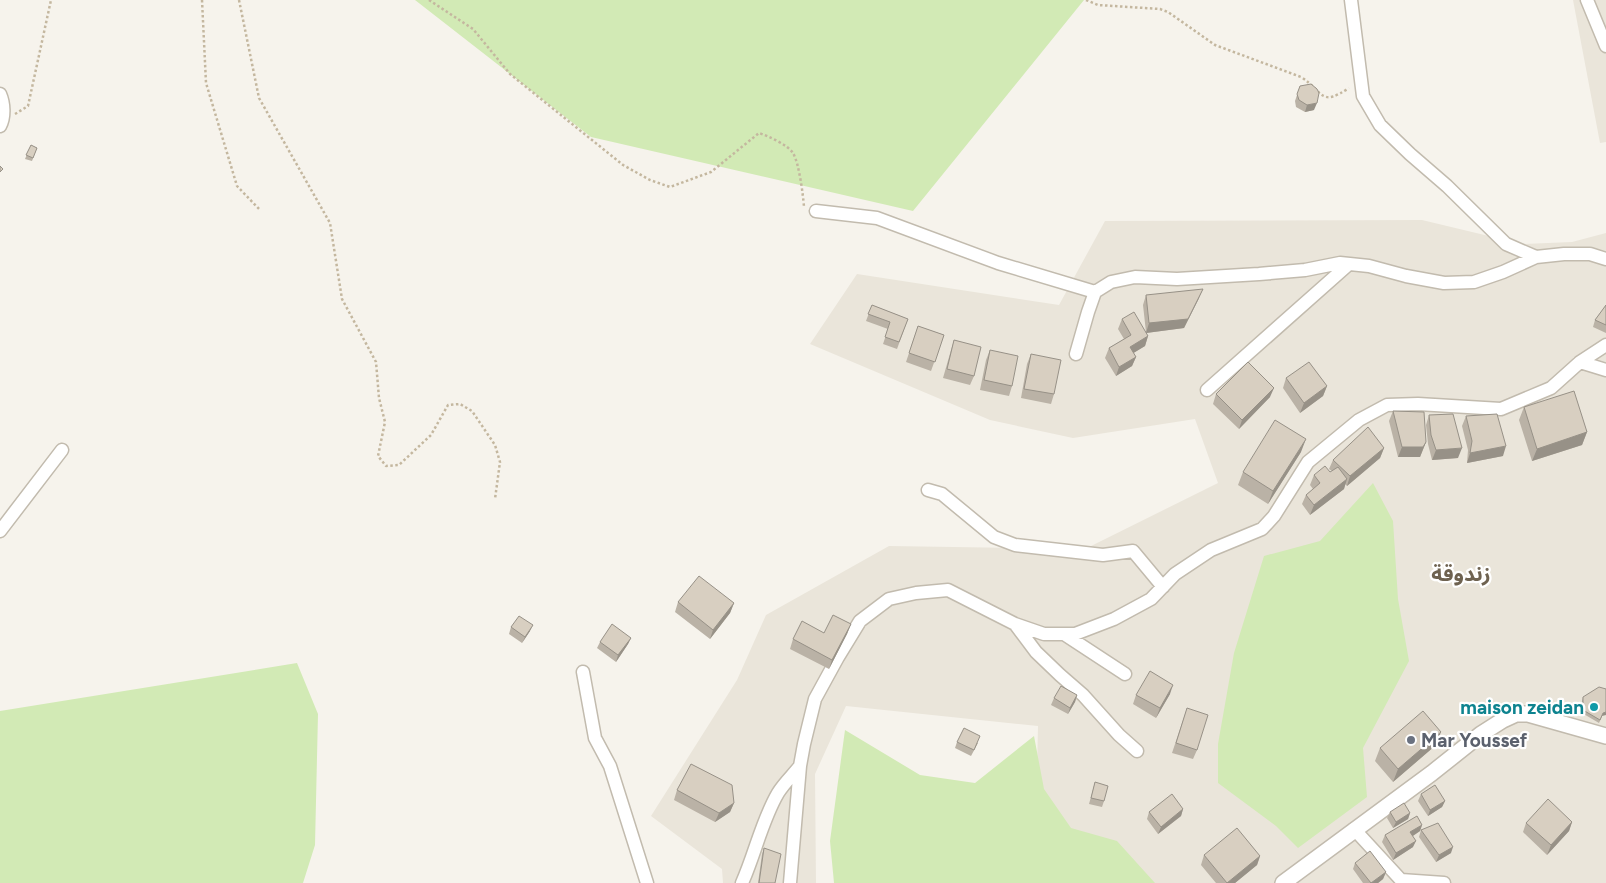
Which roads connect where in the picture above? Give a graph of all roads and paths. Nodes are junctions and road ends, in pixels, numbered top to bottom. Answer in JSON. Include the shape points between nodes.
{"nodes":[{"id":1,"x":51,"y":0,"type":"edge"},
{"id":2,"x":202,"y":0,"type":"edge"},
{"id":3,"x":239,"y":0,"type":"edge"},
{"id":4,"x":429,"y":0,"type":"edge"},
{"id":5,"x":1086,"y":0,"type":"edge"},
{"id":6,"x":1351,"y":0,"type":"edge"},
{"id":7,"x":1587,"y":0,"type":"edge"},
{"id":8,"x":1606,"y":46,"type":"edge"},
{"id":9,"x":1361,"y":80,"type":"junction"},
{"id":10,"x":0,"y":94,"type":"edge"},
{"id":11,"x":1,"y":124,"type":"edge"},
{"id":12,"x":260,"y":210,"type":"dead end"},
{"id":13,"x":816,"y":211,"type":"joint"},
{"id":14,"x":1536,"y":257,"type":"junction"},
{"id":15,"x":1606,"y":258,"type":"edge"},
{"id":16,"x":1348,"y":264,"type":"junction"},
{"id":17,"x":1095,"y":292,"type":"junction"},
{"id":18,"x":1606,"y":345,"type":"edge"},
{"id":19,"x":1076,"y":354,"type":"dead end"},
{"id":20,"x":1580,"y":362,"type":"junction"},
{"id":21,"x":1606,"y":370,"type":"edge"},
{"id":22,"x":1207,"y":390,"type":"dead end"},
{"id":23,"x":62,"y":450,"type":"dead end"},
{"id":24,"x":928,"y":490,"type":"dead end"},
{"id":25,"x":495,"y":500,"type":"dead end"},
{"id":26,"x":0,"y":531,"type":"edge"},
{"id":27,"x":1163,"y":587,"type":"junction"},
{"id":28,"x":1015,"y":624,"type":"junction"},
{"id":29,"x":1064,"y":634,"type":"junction"},
{"id":30,"x":583,"y":672,"type":"dead end"},
{"id":31,"x":1125,"y":674,"type":"dead end"},
{"id":32,"x":1606,"y":736,"type":"edge"},
{"id":33,"x":1137,"y":751,"type":"dead end"},
{"id":34,"x":800,"y":766,"type":"junction"},
{"id":35,"x":1354,"y":830,"type":"junction"},
{"id":36,"x":647,"y":883,"type":"edge"},
{"id":37,"x":742,"y":883,"type":"edge"},
{"id":38,"x":790,"y":883,"type":"edge"},
{"id":39,"x":1283,"y":883,"type":"edge"},
{"id":40,"x":1444,"y":883,"type":"edge"}],
"edges":[{"from":1,"to":11,"type":"path","via":[[28,106]]},
{"from":2,"to":12,"type":"path","via":[[206,83],[237,186]]},
{"from":3,"to":25,"type":"path","via":[[259,98],[330,223],[342,299],[376,362],[384,422],[378,456],[386,466],[399,465],[431,434],[448,405],[460,404],[472,411],[495,445],[500,462]]},
{"from":4,"to":13,"type":"path","via":[[474,30],[510,74],[622,165],[670,187],[711,172],[759,134],[770,136],[792,153],[801,180],[805,208]]},
{"from":5,"to":9,"type":"path","via":[[1098,5],[1168,12],[1215,45],[1301,77],[1324,97],[1335,97]]},
{"from":6,"to":9,"type":"street"},
{"from":7,"to":8,"type":"street"},
{"from":9,"to":14,"type":"street","via":[[1363,96],[1380,125],[1506,244]]},
{"from":10,"to":11,"type":"street","via":[[3,101]]},
{"from":13,"to":17,"type":"street","via":[[877,218],[998,263]]},
{"from":14,"to":15,"type":"street","via":[[1590,254]]},
{"from":14,"to":16,"type":"street","via":[[1474,282],[1444,283]]},
{"from":16,"to":17,"type":"street","via":[[1259,274],[1135,277],[1111,282]]},
{"from":16,"to":22,"type":"street"},
{"from":17,"to":19,"type":"street"},
{"from":18,"to":20,"type":"street"},
{"from":20,"to":21,"type":"street"},
{"from":20,"to":27,"type":"street","via":[[1551,388],[1501,408],[1418,404],[1386,406],[1359,420],[1308,462],[1274,516],[1262,529],[1211,550],[1175,574]]},
{"from":23,"to":26,"type":"street"},
{"from":24,"to":27,"type":"street","via":[[942,494],[994,537],[1015,545],[1103,555],[1134,551]]},
{"from":27,"to":29,"type":"street","via":[[1150,599],[1114,619],[1074,634]]},
{"from":28,"to":29,"type":"street","via":[[1044,634]]},
{"from":28,"to":33,"type":"street","via":[[1036,652]]},
{"from":28,"to":34,"type":"street","via":[[948,590],[889,599],[860,621],[815,699]]},
{"from":29,"to":31,"type":"street"},
{"from":30,"to":36,"type":"street","via":[[595,738],[610,766]]},
{"from":32,"to":35,"type":"street","via":[[1528,714],[1516,714],[1481,734]]},
{"from":34,"to":37,"type":"street","via":[[778,793],[768,813]]},
{"from":34,"to":38,"type":"street"},
{"from":35,"to":39,"type":"street"},
{"from":35,"to":40,"type":"street","via":[[1402,880]]}]}
